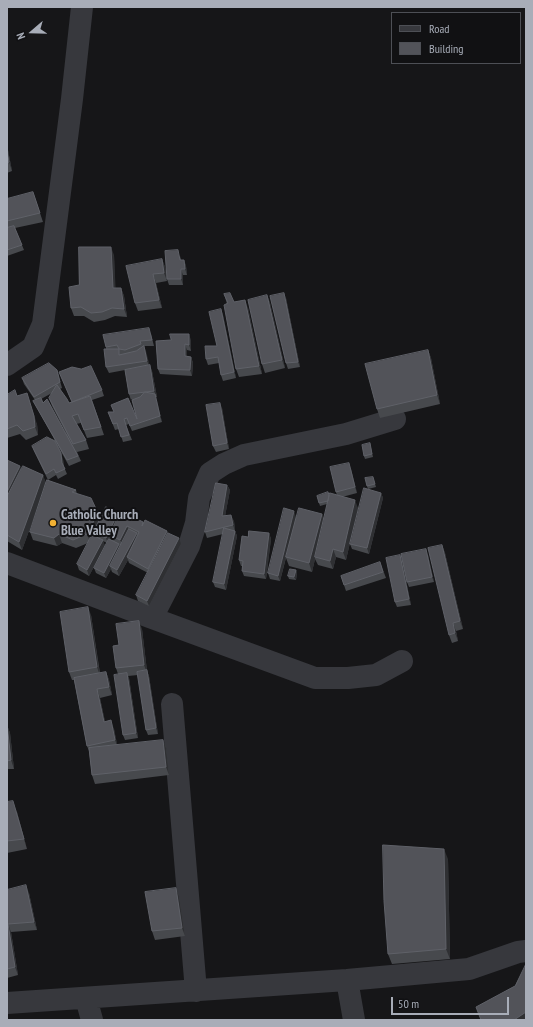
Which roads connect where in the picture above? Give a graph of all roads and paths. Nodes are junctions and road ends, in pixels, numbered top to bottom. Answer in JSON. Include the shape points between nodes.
{"nodes":[{"id":1,"x":82,"y":7,"type":"edge"},
{"id":2,"x":7,"y":365,"type":"edge"},
{"id":3,"x":395,"y":419,"type":"dead end"},
{"id":4,"x":7,"y":563,"type":"edge"},
{"id":5,"x":152,"y":618,"type":"junction"},
{"id":6,"x":402,"y":661,"type":"dead end"},
{"id":7,"x":172,"y":704,"type":"dead end"},
{"id":8,"x":526,"y":951,"type":"edge"},
{"id":9,"x":347,"y":980,"type":"junction"},
{"id":10,"x":196,"y":991,"type":"junction"},
{"id":11,"x":86,"y":998,"type":"junction"},
{"id":12,"x":7,"y":1003,"type":"edge"},
{"id":13,"x":92,"y":1020,"type":"edge"},
{"id":14,"x":354,"y":1020,"type":"edge"}],
"edges":[{"from":1,"to":2,"type":"street","via":[[43,324],[33,347]]},
{"from":3,"to":5,"type":"street","via":[[346,434],[244,455],[210,473],[198,498],[196,523],[190,546]]},
{"from":4,"to":5,"type":"street"},
{"from":5,"to":6,"type":"street","via":[[315,678],[376,675]]},
{"from":7,"to":10,"type":"street"},
{"from":8,"to":9,"type":"street","via":[[469,969]]},
{"from":9,"to":10,"type":"street"},
{"from":9,"to":14,"type":"street"},
{"from":10,"to":11,"type":"street"},
{"from":11,"to":12,"type":"street"},
{"from":11,"to":13,"type":"street"}]}
